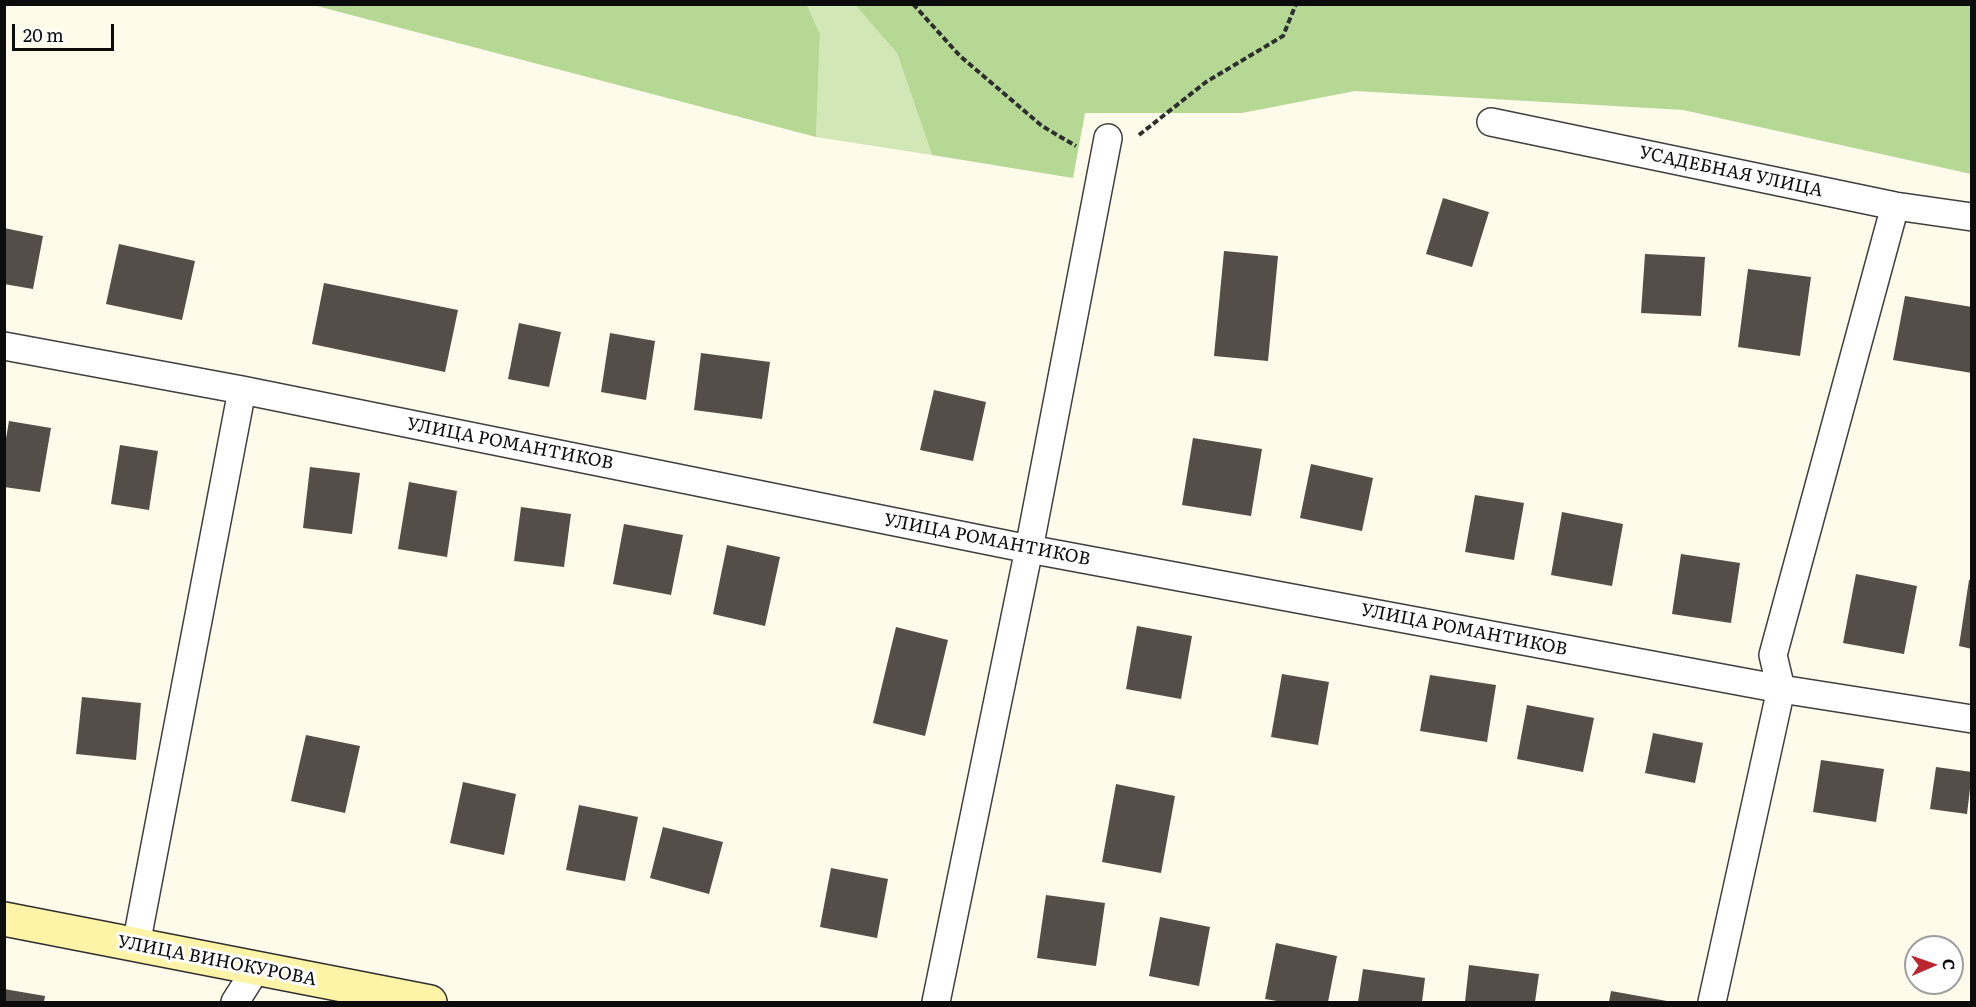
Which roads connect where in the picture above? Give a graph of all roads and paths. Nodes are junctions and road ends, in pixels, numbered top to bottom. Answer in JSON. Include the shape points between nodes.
{"nodes":[{"id":1,"x":913,"y":4,"type":"edge"},
{"id":2,"x":1296,"y":4,"type":"edge"},
{"id":3,"x":1491,"y":122,"type":"dead end"},
{"id":4,"x":1106,"y":150,"type":"junction"},
{"id":5,"x":1895,"y":206,"type":"junction"},
{"id":6,"x":1971,"y":217,"type":"edge"},
{"id":7,"x":4,"y":345,"type":"edge"},
{"id":8,"x":242,"y":390,"type":"junction"},
{"id":9,"x":1029,"y":549,"type":"junction"},
{"id":10,"x":1781,"y":689,"type":"junction"},
{"id":11,"x":1971,"y":719,"type":"edge"},
{"id":12,"x":4,"y":919,"type":"edge"},
{"id":13,"x":136,"y":945,"type":"junction"},
{"id":14,"x":256,"y":969,"type":"junction"},
{"id":15,"x":235,"y":1002,"type":"edge"},
{"id":16,"x":430,"y":1002,"type":"edge"},
{"id":17,"x":936,"y":1002,"type":"edge"},
{"id":18,"x":1712,"y":1002,"type":"edge"}],
"edges":[{"from":1,"to":4,"type":"path","via":[[960,56],[1042,126]]},
{"from":2,"to":4,"type":"path","via":[[1283,36],[1206,82]]},
{"from":3,"to":5,"type":"street","name":"УСАДЕБНАЯ УЛИЦА"},
{"from":4,"to":9,"type":"street"},
{"from":5,"to":6,"type":"street","name":"УСАДЕБНАЯ УЛИЦА"},
{"from":5,"to":10,"type":"street","via":[[1773,655]]},
{"from":7,"to":8,"type":"street","name":"УЛИЦА РОМАНТИКОВ"},
{"from":8,"to":9,"type":"street","name":"УЛИЦА РОМАНТИКОВ"},
{"from":8,"to":13,"type":"street"},
{"from":9,"to":10,"type":"street","name":"УЛИЦА РОМАНТИКОВ"},
{"from":9,"to":17,"type":"street"},
{"from":10,"to":11,"type":"street","name":"УЛИЦА РОМАНТИКОВ"},
{"from":10,"to":18,"type":"street"},
{"from":12,"to":13,"type":"main road","name":"УЛИЦА ВИНОКУРОВА"},
{"from":13,"to":14,"type":"main road","name":"УЛИЦА ВИНОКУРОВА"},
{"from":14,"to":15,"type":"street"},
{"from":14,"to":16,"type":"main road","name":"УЛИЦА ВИНОКУРОВА"}]}
